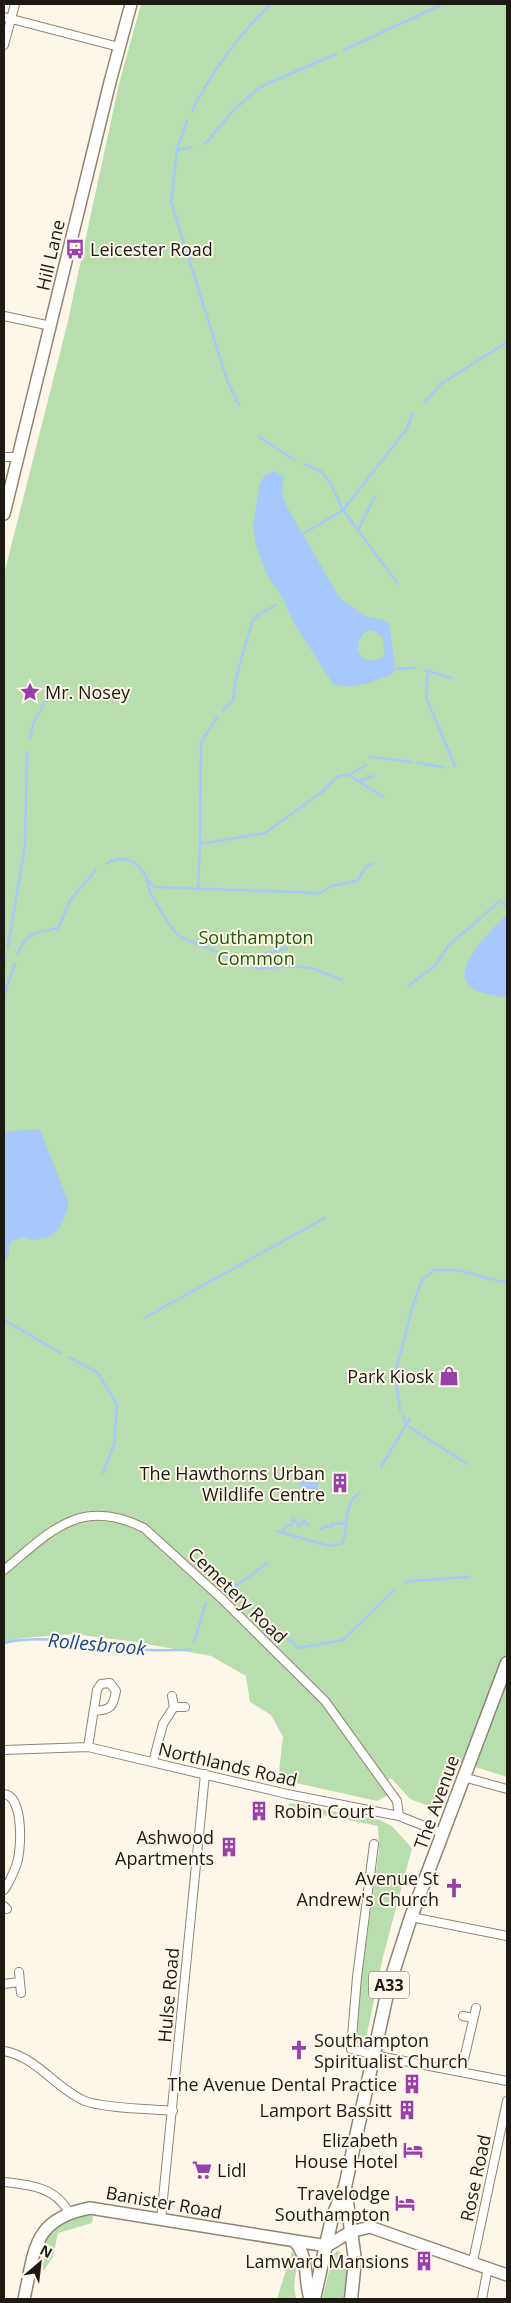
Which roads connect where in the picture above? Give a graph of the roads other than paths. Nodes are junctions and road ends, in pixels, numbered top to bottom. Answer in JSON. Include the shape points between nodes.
{"nodes":[{"id":1,"x":15,"y":4,"type":"edge"},
{"id":2,"x":131,"y":4,"type":"edge"},
{"id":3,"x":7,"y":18,"type":"edge"},
{"id":4,"x":4,"y":45,"type":"edge"},
{"id":5,"x":119,"y":47,"type":"junction"},
{"id":6,"x":4,"y":316,"type":"edge"},
{"id":7,"x":51,"y":326,"type":"junction"},
{"id":8,"x":4,"y":457,"type":"edge"},
{"id":9,"x":17,"y":457,"type":"junction"},
{"id":10,"x":4,"y":514,"type":"edge"},
{"id":11,"x":4,"y":1570,"type":"edge"},
{"id":12,"x":507,"y":1663,"type":"edge"},
{"id":13,"x":172,"y":1696,"type":"dead end"},
{"id":14,"x":174,"y":1707,"type":"junction"},
{"id":15,"x":185,"y":1707,"type":"dead end"},
{"id":16,"x":94,"y":1711,"type":"dead end"},
{"id":17,"x":88,"y":1747,"type":"junction"},
{"id":18,"x":4,"y":1750,"type":"edge"},
{"id":19,"x":153,"y":1762,"type":"junction"},
{"id":20,"x":205,"y":1774,"type":"junction"},
{"id":21,"x":463,"y":1777,"type":"junction"},
{"id":22,"x":507,"y":1789,"type":"edge"},
{"id":23,"x":4,"y":1794,"type":"edge"},
{"id":24,"x":399,"y":1816,"type":"junction"},
{"id":25,"x":442,"y":1833,"type":"junction"},
{"id":26,"x":374,"y":1844,"type":"dead end"},
{"id":27,"x":4,"y":1890,"type":"edge"},
{"id":28,"x":411,"y":1917,"type":"junction"},
{"id":29,"x":507,"y":1936,"type":"edge"},
{"id":30,"x":19,"y":1972,"type":"dead end"},
{"id":31,"x":19,"y":1982,"type":"junction"},
{"id":32,"x":4,"y":1984,"type":"edge"},
{"id":33,"x":21,"y":1993,"type":"dead end"},
{"id":34,"x":476,"y":2008,"type":"dead end"},
{"id":35,"x":463,"y":2016,"type":"dead end"},
{"id":36,"x":473,"y":2018,"type":"junction"},
{"id":37,"x":4,"y":2051,"type":"edge"},
{"id":38,"x":373,"y":2055,"type":"junction"},
{"id":39,"x":461,"y":2072,"type":"junction"},
{"id":40,"x":507,"y":2081,"type":"edge"},
{"id":41,"x":507,"y":2101,"type":"edge"},
{"id":42,"x":172,"y":2111,"type":"junction"},
{"id":43,"x":4,"y":2182,"type":"edge"},
{"id":44,"x":345,"y":2187,"type":"junction"},
{"id":45,"x":69,"y":2213,"type":"junction"},
{"id":46,"x":161,"y":2219,"type":"junction"},
{"id":47,"x":350,"y":2232,"type":"junction"},
{"id":48,"x":295,"y":2242,"type":"junction"},
{"id":49,"x":327,"y":2246,"type":"junction"},
{"id":50,"x":473,"y":2261,"type":"junction"},
{"id":51,"x":488,"y":2267,"type":"junction"},
{"id":52,"x":507,"y":2275,"type":"edge"},
{"id":53,"x":24,"y":2299,"type":"edge"},
{"id":54,"x":310,"y":2299,"type":"edge"},
{"id":55,"x":314,"y":2299,"type":"edge"},
{"id":56,"x":351,"y":2299,"type":"edge"},
{"id":57,"x":482,"y":2299,"type":"edge"}],
"edges":[{"from":1,"to":3,"type":"street"},
{"from":2,"to":5,"type":"street","name":"Hill Lane"},
{"from":3,"to":4,"type":"street"},
{"from":3,"to":5,"type":"street"},
{"from":5,"to":7,"type":"street","name":"Hill Lane"},
{"from":6,"to":7,"type":"street"},
{"from":7,"to":9,"type":"street","name":"Hill Lane"},
{"from":8,"to":9,"type":"street"},
{"from":9,"to":10,"type":"street","name":"Hill Lane"},
{"from":11,"to":24,"type":"street","name":"Cemetery Road","via":[[68,1521],[84,1516],[130,1521],[144,1528],[221,1598],[325,1701],[397,1801]]},
{"from":12,"to":21,"type":"main road","name":"The Avenue","number":"A33"},
{"from":13,"to":14,"type":"street"},
{"from":14,"to":15,"type":"street"},
{"from":14,"to":19,"type":"street","via":[[162,1724]]},
{"from":16,"to":17,"type":"street"},
{"from":17,"to":18,"type":"street","name":"Northlands Road"},
{"from":17,"to":19,"type":"street","name":"Northlands Road"},
{"from":19,"to":20,"type":"street","name":"Northlands Road"},
{"from":20,"to":24,"type":"street","name":"Northlands Road"},
{"from":20,"to":42,"type":"street","name":"Hulse Road"},
{"from":21,"to":22,"type":"street"},
{"from":21,"to":25,"type":"main road","name":"The Avenue","number":"A33"},
{"from":23,"to":27,"type":"street","via":[[16,1802],[20,1836],[17,1864]]},
{"from":24,"to":25,"type":"street","name":"Northlands Road"},
{"from":25,"to":28,"type":"main road","name":"The Avenue","number":"A33"},
{"from":26,"to":38,"type":"street","via":[[357,1977],[352,2049]]},
{"from":28,"to":29,"type":"street"},
{"from":28,"to":38,"type":"main road","name":"The Avenue","number":"A33","via":[[388,1985]]},
{"from":30,"to":31,"type":"street"},
{"from":31,"to":32,"type":"street"},
{"from":31,"to":33,"type":"street"},
{"from":34,"to":36,"type":"street"},
{"from":35,"to":36,"type":"street"},
{"from":36,"to":39,"type":"street"},
{"from":37,"to":42,"type":"street","via":[[27,2059],[85,2101]]},
{"from":38,"to":39,"type":"street"},
{"from":38,"to":44,"type":"main road","name":"The Avenue","number":"A33"},
{"from":39,"to":40,"type":"street"},
{"from":41,"to":50,"type":"street","name":"Rose Road"},
{"from":42,"to":46,"type":"street","name":"Hulse Road"},
{"from":43,"to":45,"type":"street","via":[[44,2188],[59,2198]]},
{"from":44,"to":47,"type":"main road","name":"The Avenue","number":"A33"},
{"from":44,"to":49,"type":"main road","name":"The Avenue","number":"A33","via":[[332,2218]]},
{"from":45,"to":46,"type":"street","name":"Banister Road","via":[[98,2208]]},
{"from":45,"to":53,"type":"street","name":"Banister Road","via":[[55,2220],[40,2238]]},
{"from":46,"to":48,"type":"street","name":"Banister Road"},
{"from":47,"to":49,"type":"street"},
{"from":47,"to":50,"type":"street","via":[[366,2227],[376,2228]]},
{"from":47,"to":56,"type":"main road","name":"The Avenue","number":"A33","via":[[355,2260]]},
{"from":48,"to":49,"type":"street","name":"Banister Road"},
{"from":48,"to":54,"type":"street","via":[[304,2254]]},
{"from":49,"to":55,"type":"main road","name":"The Avenue","number":"A33"},
{"from":50,"to":51,"type":"street"},
{"from":51,"to":52,"type":"street"},
{"from":51,"to":57,"type":"street"}]}
